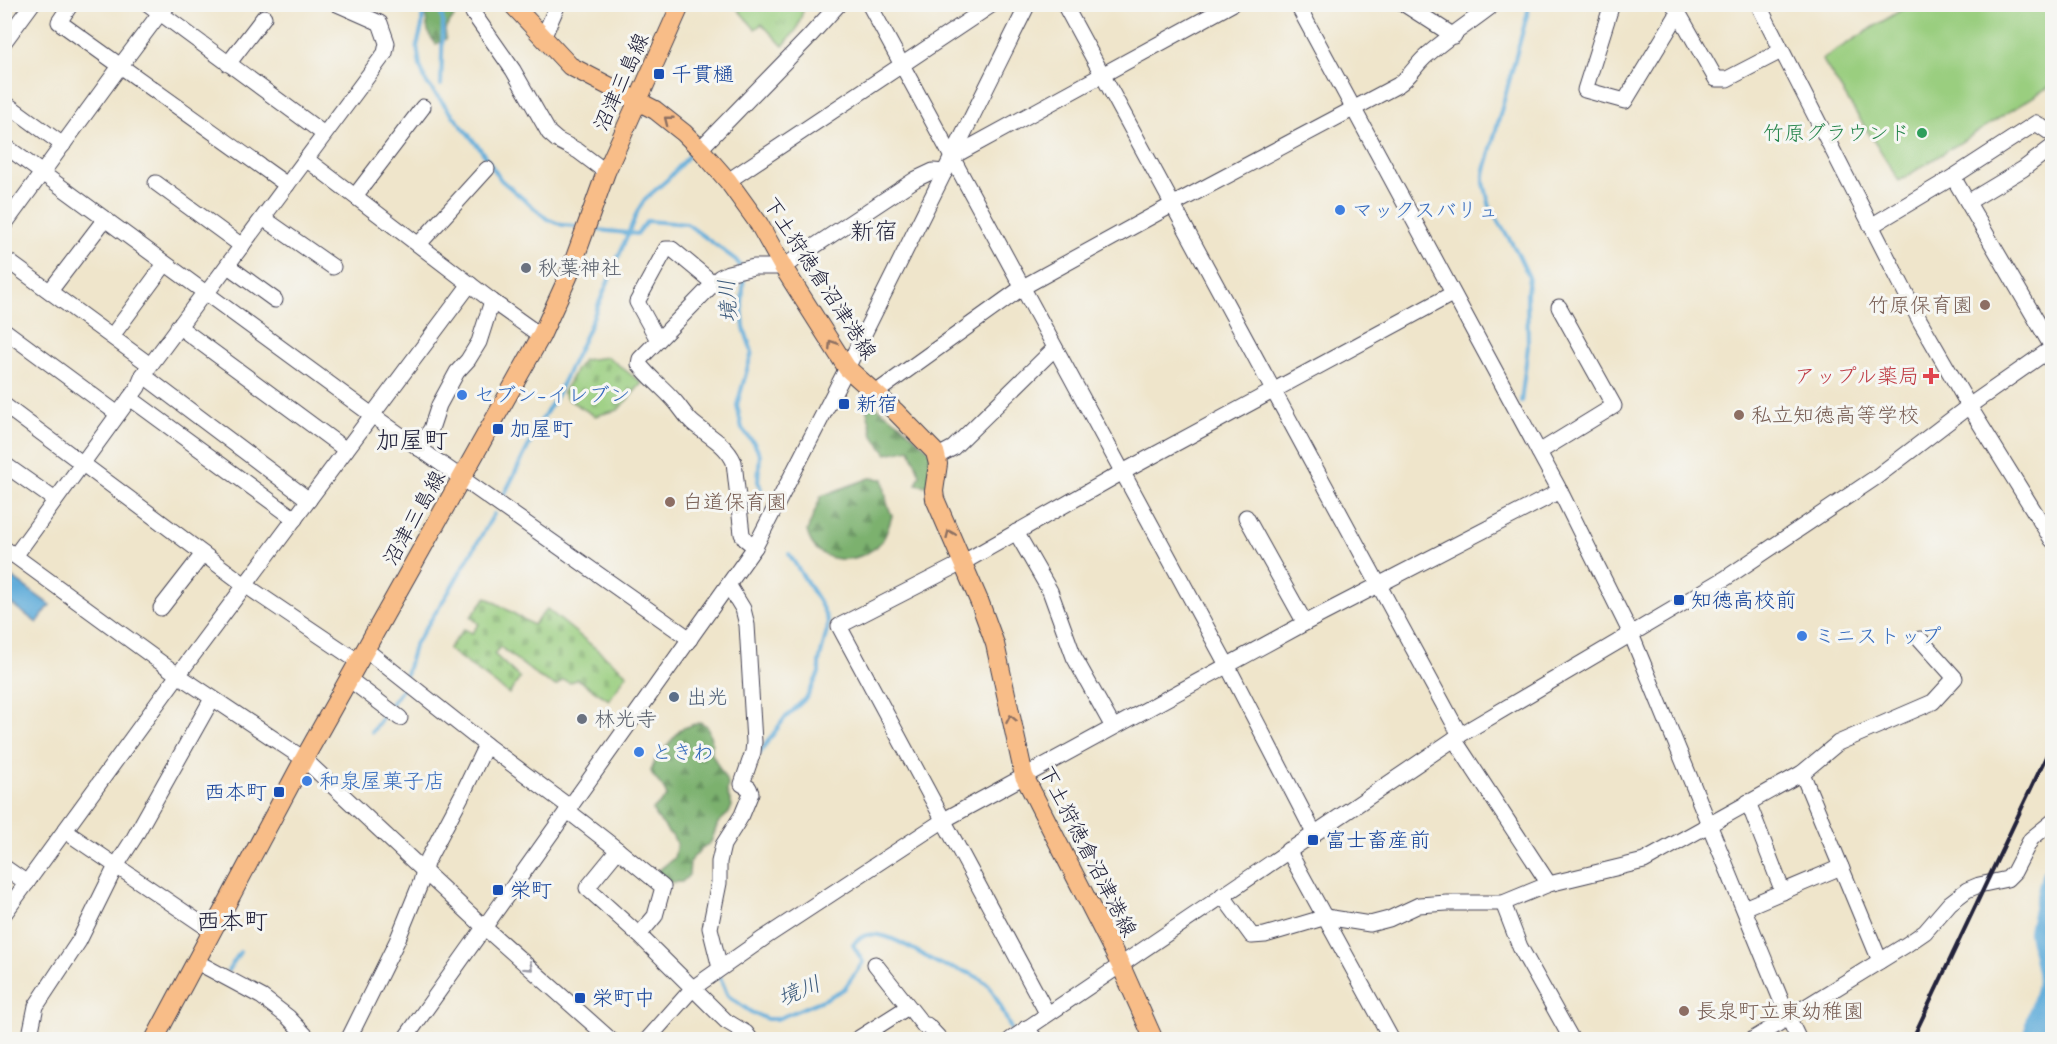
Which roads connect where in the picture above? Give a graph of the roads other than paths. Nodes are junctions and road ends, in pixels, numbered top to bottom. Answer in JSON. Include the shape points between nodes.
{"nodes":[{"id":1,"x":32,"y":4,"type":"edge"},
{"id":2,"x":71,"y":4,"type":"edge"},
{"id":3,"x":337,"y":4,"type":"edge"},
{"id":4,"x":477,"y":4,"type":"edge"},
{"id":5,"x":512,"y":4,"type":"edge"},
{"id":6,"x":558,"y":4,"type":"edge"},
{"id":7,"x":681,"y":4,"type":"edge"},
{"id":8,"x":838,"y":4,"type":"edge"},
{"id":9,"x":869,"y":4,"type":"edge"},
{"id":10,"x":993,"y":4,"type":"edge"},
{"id":11,"x":1028,"y":4,"type":"edge"},
{"id":12,"x":1064,"y":4,"type":"edge"},
{"id":13,"x":1232,"y":4,"type":"edge"},
{"id":14,"x":1297,"y":4,"type":"edge"},
{"id":15,"x":1404,"y":4,"type":"edge"},
{"id":16,"x":1494,"y":4,"type":"edge"},
{"id":17,"x":1612,"y":4,"type":"edge"},
{"id":18,"x":1758,"y":4,"type":"edge"},
{"id":19,"x":159,"y":7,"type":"edge"},
{"id":20,"x":1675,"y":8,"type":"edge"},
{"id":21,"x":264,"y":17,"type":"dead end"},
{"id":22,"x":1454,"y":36,"type":"junction"},
{"id":23,"x":543,"y":38,"type":"junction"},
{"id":24,"x":4,"y":42,"type":"edge"},
{"id":25,"x":1781,"y":51,"type":"junction"},
{"id":26,"x":228,"y":64,"type":"junction"},
{"id":27,"x":121,"y":65,"type":"junction"},
{"id":28,"x":902,"y":66,"type":"junction"},
{"id":29,"x":1102,"y":75,"type":"junction"},
{"id":30,"x":636,"y":100,"type":"junction"},
{"id":31,"x":4,"y":102,"type":"edge"},
{"id":32,"x":423,"y":107,"type":"dead end"},
{"id":33,"x":1354,"y":109,"type":"junction"},
{"id":34,"x":324,"y":134,"type":"junction"},
{"id":35,"x":2052,"y":134,"type":"edge"},
{"id":36,"x":4,"y":145,"type":"edge"},
{"id":37,"x":63,"y":145,"type":"junction"},
{"id":38,"x":2052,"y":147,"type":"edge"},
{"id":39,"x":700,"y":149,"type":"junction"},
{"id":40,"x":952,"y":158,"type":"junction"},
{"id":41,"x":306,"y":159,"type":"junction"},
{"id":42,"x":487,"y":169,"type":"dead end"},
{"id":43,"x":606,"y":172,"type":"junction"},
{"id":44,"x":945,"y":172,"type":"junction"},
{"id":45,"x":43,"y":173,"type":"junction"},
{"id":46,"x":1953,"y":177,"type":"junction"},
{"id":47,"x":728,"y":182,"type":"junction"},
{"id":48,"x":156,"y":183,"type":"dead end"},
{"id":49,"x":286,"y":185,"type":"junction"},
{"id":50,"x":355,"y":196,"type":"junction"},
{"id":51,"x":1968,"y":202,"type":"junction"},
{"id":52,"x":1172,"y":205,"type":"junction"},
{"id":53,"x":263,"y":218,"type":"junction"},
{"id":54,"x":105,"y":219,"type":"junction"},
{"id":55,"x":4,"y":225,"type":"edge"},
{"id":56,"x":1872,"y":226,"type":"junction"},
{"id":57,"x":419,"y":244,"type":"junction"},
{"id":58,"x":242,"y":246,"type":"junction"},
{"id":59,"x":4,"y":258,"type":"edge"},
{"id":60,"x":165,"y":264,"type":"junction"},
{"id":61,"x":228,"y":266,"type":"junction"},
{"id":62,"x":333,"y":267,"type":"dead end"},
{"id":63,"x":783,"y":267,"type":"junction"},
{"id":64,"x":713,"y":283,"type":"junction"},
{"id":65,"x":470,"y":284,"type":"junction"},
{"id":66,"x":1023,"y":286,"type":"junction"},
{"id":67,"x":50,"y":291,"type":"junction"},
{"id":68,"x":205,"y":294,"type":"junction"},
{"id":69,"x":1452,"y":294,"type":"junction"},
{"id":70,"x":274,"y":300,"type":"dead end"},
{"id":71,"x":492,"y":301,"type":"junction"},
{"id":72,"x":1559,"y":307,"type":"dead end"},
{"id":73,"x":178,"y":326,"type":"junction"},
{"id":74,"x":4,"y":330,"type":"edge"},
{"id":75,"x":112,"y":336,"type":"junction"},
{"id":76,"x":541,"y":336,"type":"junction"},
{"id":77,"x":658,"y":340,"type":"junction"},
{"id":78,"x":2052,"y":347,"type":"edge"},
{"id":79,"x":1055,"y":348,"type":"junction"},
{"id":80,"x":847,"y":368,"type":"junction"},
{"id":81,"x":147,"y":370,"type":"junction"},
{"id":82,"x":1273,"y":392,"type":"junction"},
{"id":83,"x":874,"y":394,"type":"junction"},
{"id":84,"x":130,"y":398,"type":"junction"},
{"id":85,"x":4,"y":405,"type":"edge"},
{"id":86,"x":1968,"y":406,"type":"junction"},
{"id":87,"x":118,"y":414,"type":"junction"},
{"id":88,"x":372,"y":415,"type":"junction"},
{"id":89,"x":418,"y":448,"type":"junction"},
{"id":90,"x":346,"y":450,"type":"junction"},
{"id":91,"x":1539,"y":452,"type":"junction"},
{"id":92,"x":938,"y":456,"type":"junction"},
{"id":93,"x":82,"y":463,"type":"junction"},
{"id":94,"x":4,"y":464,"type":"edge"},
{"id":95,"x":1121,"y":473,"type":"junction"},
{"id":96,"x":462,"y":480,"type":"junction"},
{"id":97,"x":1560,"y":491,"type":"junction"},
{"id":98,"x":56,"y":500,"type":"junction"},
{"id":99,"x":309,"y":500,"type":"junction"},
{"id":100,"x":1246,"y":517,"type":"dead end"},
{"id":101,"x":295,"y":519,"type":"junction"},
{"id":102,"x":1016,"y":531,"type":"junction"},
{"id":103,"x":2052,"y":540,"type":"edge"},
{"id":104,"x":755,"y":547,"type":"junction"},
{"id":105,"x":10,"y":552,"type":"edge"},
{"id":106,"x":203,"y":554,"type":"junction"},
{"id":107,"x":962,"y":563,"type":"junction"},
{"id":108,"x":1378,"y":584,"type":"junction"},
{"id":109,"x":245,"y":585,"type":"junction"},
{"id":110,"x":729,"y":586,"type":"junction"},
{"id":111,"x":161,"y":608,"type":"dead end"},
{"id":112,"x":1305,"y":623,"type":"junction"},
{"id":113,"x":1631,"y":634,"type":"junction"},
{"id":114,"x":690,"y":639,"type":"junction"},
{"id":115,"x":1920,"y":639,"type":"dead end"},
{"id":116,"x":362,"y":656,"type":"junction"},
{"id":117,"x":1227,"y":665,"type":"junction"},
{"id":118,"x":178,"y":675,"type":"junction"},
{"id":119,"x":349,"y":680,"type":"junction"},
{"id":120,"x":212,"y":699,"type":"junction"},
{"id":121,"x":392,"y":712,"type":"dead end"},
{"id":122,"x":1113,"y":727,"type":"junction"},
{"id":123,"x":1457,"y":737,"type":"junction"},
{"id":124,"x":486,"y":745,"type":"junction"},
{"id":125,"x":304,"y":759,"type":"junction"},
{"id":126,"x":1802,"y":773,"type":"junction"},
{"id":127,"x":1024,"y":776,"type":"junction"},
{"id":128,"x":1748,"y":802,"type":"junction"},
{"id":129,"x":569,"y":810,"type":"junction"},
{"id":130,"x":944,"y":820,"type":"junction"},
{"id":131,"x":2052,"y":822,"type":"edge"},
{"id":132,"x":1710,"y":823,"type":"junction"},
{"id":133,"x":65,"y":831,"type":"junction"},
{"id":134,"x":1314,"y":833,"type":"junction"},
{"id":135,"x":618,"y":850,"type":"junction"},
{"id":136,"x":1288,"y":850,"type":"junction"},
{"id":137,"x":116,"y":866,"type":"junction"},
{"id":138,"x":4,"y":867,"type":"edge"},
{"id":139,"x":1841,"y":867,"type":"junction"},
{"id":140,"x":424,"y":872,"type":"junction"},
{"id":141,"x":27,"y":883,"type":"junction"},
{"id":142,"x":1549,"y":884,"type":"junction"},
{"id":143,"x":1783,"y":892,"type":"junction"},
{"id":144,"x":1222,"y":895,"type":"junction"},
{"id":145,"x":1503,"y":903,"type":"junction"},
{"id":146,"x":1744,"y":908,"type":"junction"},
{"id":147,"x":4,"y":914,"type":"edge"},
{"id":148,"x":1326,"y":917,"type":"junction"},
{"id":149,"x":485,"y":928,"type":"junction"},
{"id":150,"x":212,"y":931,"type":"junction"},
{"id":151,"x":639,"y":935,"type":"junction"},
{"id":152,"x":195,"y":961,"type":"junction"},
{"id":153,"x":1880,"y":962,"type":"junction"},
{"id":154,"x":875,"y":964,"type":"dead end"},
{"id":155,"x":1121,"y":966,"type":"junction"},
{"id":156,"x":720,"y":968,"type":"junction"},
{"id":157,"x":693,"y":988,"type":"junction"},
{"id":158,"x":908,"y":1007,"type":"junction"},
{"id":159,"x":1047,"y":1012,"type":"junction"},
{"id":160,"x":1788,"y":1017,"type":"junction"},
{"id":161,"x":1031,"y":1034,"type":"edge"},
{"id":162,"x":29,"y":1040,"type":"edge"},
{"id":163,"x":154,"y":1040,"type":"edge"},
{"id":164,"x":310,"y":1040,"type":"edge"},
{"id":165,"x":348,"y":1040,"type":"edge"},
{"id":166,"x":404,"y":1040,"type":"edge"},
{"id":167,"x":611,"y":1040,"type":"edge"},
{"id":168,"x":647,"y":1040,"type":"edge"},
{"id":169,"x":752,"y":1040,"type":"edge"},
{"id":170,"x":856,"y":1040,"type":"edge"},
{"id":171,"x":941,"y":1040,"type":"edge"},
{"id":172,"x":1010,"y":1040,"type":"edge"},
{"id":173,"x":1154,"y":1040,"type":"edge"},
{"id":174,"x":1392,"y":1040,"type":"edge"},
{"id":175,"x":1572,"y":1040,"type":"edge"},
{"id":176,"x":1752,"y":1040,"type":"edge"},
{"id":177,"x":1799,"y":1040,"type":"edge"}],
"edges":[{"from":1,"to":24,"type":"street"},
{"from":2,"to":27,"type":"street","via":[[59,22]]},
{"from":3,"to":34,"type":"street","via":[[380,23],[387,48]]},
{"from":4,"to":43,"type":"street","via":[[473,13],[513,70],[549,133]]},
{"from":5,"to":23,"type":"main road","name":"下土狩徳倉沼津港線"},
{"from":6,"to":23,"type":"street"},
{"from":7,"to":30,"type":"main road","name":"沼津三島線"},
{"from":8,"to":39,"type":"street"},
{"from":9,"to":28,"type":"street"},
{"from":10,"to":28,"type":"street"},
{"from":11,"to":40,"type":"street"},
{"from":12,"to":29,"type":"street"},
{"from":13,"to":29,"type":"street"},
{"from":14,"to":33,"type":"street"},
{"from":15,"to":22,"type":"street"},
{"from":16,"to":22,"type":"street"},
{"from":17,"to":20,"type":"street","via":[[1585,90],[1625,100]]},
{"from":18,"to":25,"type":"street"},
{"from":19,"to":26,"type":"street"},
{"from":19,"to":27,"type":"street"},
{"from":20,"to":25,"type":"street","via":[[1716,79],[1727,79]]},
{"from":21,"to":26,"type":"street"},
{"from":22,"to":33,"type":"street","via":[[1421,60],[1408,78]]},
{"from":23,"to":30,"type":"main road","name":"下土狩徳倉沼津港線","via":[[570,66]]},
{"from":25,"to":56,"type":"street"},
{"from":26,"to":34,"type":"street"},
{"from":27,"to":37,"type":"street"},
{"from":27,"to":49,"type":"street"},
{"from":28,"to":40,"type":"street"},
{"from":28,"to":47,"type":"street"},
{"from":29,"to":40,"type":"street"},
{"from":29,"to":52,"type":"street"},
{"from":39,"to":30,"type":"main road","name":"下土狩徳倉沼津港線","one_way":true,"via":[[668,120]]},
{"from":30,"to":43,"type":"main road","name":"沼津三島線"},
{"from":31,"to":37,"type":"street"},
{"from":32,"to":50,"type":"street"},
{"from":33,"to":52,"type":"street"},
{"from":33,"to":69,"type":"street"},
{"from":34,"to":41,"type":"street"},
{"from":35,"to":46,"type":"street","via":[[2036,123]]},
{"from":36,"to":45,"type":"street"},
{"from":37,"to":45,"type":"street"},
{"from":38,"to":51,"type":"street"},
{"from":39,"to":47,"type":"main road","name":"下土狩徳倉沼津港線"},
{"from":40,"to":44,"type":"street"},
{"from":40,"to":66,"type":"street"},
{"from":41,"to":49,"type":"street"},
{"from":41,"to":50,"type":"street"},
{"from":42,"to":57,"type":"street"},
{"from":43,"to":76,"type":"main road","name":"沼津三島線","via":[[568,277]]},
{"from":44,"to":63,"type":"street","via":[[933,171],[916,179]]},
{"from":44,"to":80,"type":"street"},
{"from":45,"to":54,"type":"street"},
{"from":45,"to":55,"type":"street"},
{"from":46,"to":51,"type":"street"},
{"from":46,"to":56,"type":"street"},
{"from":47,"to":63,"type":"main road","name":"下土狩徳倉沼津港線","via":[[759,224]]},
{"from":48,"to":58,"type":"street"},
{"from":49,"to":53,"type":"street"},
{"from":50,"to":57,"type":"street"},
{"from":51,"to":78,"type":"street"},
{"from":52,"to":66,"type":"street"},
{"from":52,"to":82,"type":"street"},
{"from":53,"to":58,"type":"street"},
{"from":53,"to":62,"type":"street"},
{"from":54,"to":60,"type":"street"},
{"from":54,"to":67,"type":"street"},
{"from":56,"to":86,"type":"street"},
{"from":57,"to":65,"type":"street"},
{"from":58,"to":61,"type":"street"},
{"from":59,"to":67,"type":"street"},
{"from":60,"to":68,"type":"street"},
{"from":60,"to":75,"type":"street"},
{"from":61,"to":68,"type":"street"},
{"from":61,"to":70,"type":"street"},
{"from":63,"to":64,"type":"street","via":[[754,267],[728,273]]},
{"from":80,"to":63,"type":"main road","name":"下土狩徳倉沼津港線","one_way":true},
{"from":64,"to":77,"type":"street"},
{"from":64,"to":77,"type":"street","via":[[672,249],[666,249],[637,302]]},
{"from":65,"to":71,"type":"street"},
{"from":65,"to":88,"type":"street"},
{"from":66,"to":79,"type":"street"},
{"from":66,"to":83,"type":"street"},
{"from":67,"to":75,"type":"street"},
{"from":68,"to":73,"type":"street"},
{"from":68,"to":88,"type":"street"},
{"from":69,"to":82,"type":"street"},
{"from":69,"to":91,"type":"street"},
{"from":71,"to":76,"type":"street"},
{"from":71,"to":89,"type":"street","via":[[479,342],[456,372],[431,429]]},
{"from":72,"to":91,"type":"street","via":[[1614,406]]},
{"from":73,"to":81,"type":"street"},
{"from":73,"to":90,"type":"street"},
{"from":74,"to":87,"type":"street"},
{"from":75,"to":81,"type":"street"},
{"from":76,"to":96,"type":"main road","name":"沼津三島線"},
{"from":77,"to":104,"type":"street","via":[[639,364],[692,422],[731,456],[742,534]]},
{"from":78,"to":86,"type":"street"},
{"from":79,"to":92,"type":"street","via":[[953,448]]},
{"from":79,"to":95,"type":"street"},
{"from":80,"to":83,"type":"main road","name":"下土狩徳倉沼津港線"},
{"from":80,"to":104,"type":"street"},
{"from":81,"to":84,"type":"street"},
{"from":81,"to":99,"type":"street"},
{"from":82,"to":95,"type":"street"},
{"from":82,"to":108,"type":"street"},
{"from":83,"to":92,"type":"main road","name":"下土狩徳倉沼津港線"},
{"from":84,"to":87,"type":"street"},
{"from":84,"to":101,"type":"street"},
{"from":85,"to":93,"type":"street"},
{"from":86,"to":103,"type":"street"},
{"from":86,"to":113,"type":"street","via":[[1865,484],[1726,578]]},
{"from":87,"to":93,"type":"street"},
{"from":88,"to":89,"type":"street"},
{"from":88,"to":90,"type":"street"},
{"from":89,"to":96,"type":"street"},
{"from":90,"to":99,"type":"street"},
{"from":91,"to":97,"type":"street"},
{"from":107,"to":92,"type":"main road","name":"下土狩徳倉沼津港線","one_way":true,"via":[[935,499]]},
{"from":93,"to":98,"type":"street"},
{"from":93,"to":106,"type":"street"},
{"from":94,"to":98,"type":"street"},
{"from":95,"to":102,"type":"street"},
{"from":95,"to":117,"type":"street"},
{"from":96,"to":114,"type":"street"},
{"from":96,"to":116,"type":"main road","name":"沼津三島線"},
{"from":97,"to":108,"type":"street"},
{"from":97,"to":113,"type":"street"},
{"from":98,"to":105,"type":"street"},
{"from":99,"to":101,"type":"street"},
{"from":100,"to":112,"type":"street"},
{"from":101,"to":109,"type":"street"},
{"from":102,"to":107,"type":"street"},
{"from":102,"to":122,"type":"street","via":[[1050,591],[1074,657]]},
{"from":104,"to":110,"type":"street"},
{"from":105,"to":118,"type":"street"},
{"from":106,"to":109,"type":"street"},
{"from":106,"to":111,"type":"street"},
{"from":127,"to":107,"type":"main road","name":"下土狩徳倉沼津港線","one_way":true,"via":[[995,644]]},
{"from":107,"to":130,"type":"street","via":[[839,626]]},
{"from":108,"to":112,"type":"street"},
{"from":108,"to":123,"type":"street"},
{"from":109,"to":116,"type":"street"},
{"from":109,"to":118,"type":"street"},
{"from":110,"to":114,"type":"street"},
{"from":110,"to":156,"type":"street","via":[[743,609],[747,625],[754,742],[742,784],[751,793],[723,845],[719,862],[710,928]]},
{"from":112,"to":117,"type":"street"},
{"from":113,"to":123,"type":"street"},
{"from":113,"to":132,"type":"street"},
{"from":114,"to":129,"type":"street"},
{"from":115,"to":126,"type":"street","via":[[1955,678],[1934,702],[1838,744]]},
{"from":116,"to":119,"type":"main road","name":"沼津三島線"},
{"from":116,"to":124,"type":"street"},
{"from":117,"to":122,"type":"street"},
{"from":117,"to":134,"type":"street"},
{"from":118,"to":120,"type":"street"},
{"from":118,"to":133,"type":"street"},
{"from":119,"to":121,"type":"street"},
{"from":119,"to":125,"type":"main road","name":"沼津三島線"},
{"from":120,"to":125,"type":"street"},
{"from":120,"to":137,"type":"street"},
{"from":122,"to":127,"type":"street"},
{"from":123,"to":134,"type":"street"},
{"from":123,"to":142,"type":"street"},
{"from":124,"to":129,"type":"street"},
{"from":124,"to":140,"type":"street"},
{"from":125,"to":140,"type":"street"},
{"from":125,"to":150,"type":"main road","name":"沼津三島線"},
{"from":126,"to":128,"type":"street"},
{"from":126,"to":139,"type":"street"},
{"from":127,"to":130,"type":"street"},
{"from":127,"to":155,"type":"main road","name":"下土狩徳倉沼津港線"},
{"from":128,"to":132,"type":"street"},
{"from":128,"to":143,"type":"street"},
{"from":129,"to":135,"type":"street"},
{"from":129,"to":149,"type":"street"},
{"from":130,"to":156,"type":"street"},
{"from":130,"to":159,"type":"street"},
{"from":131,"to":153,"type":"street","via":[[2031,839],[2007,879],[1967,890],[1925,932]]},
{"from":132,"to":142,"type":"street","via":[[1644,861]]},
{"from":132,"to":146,"type":"street"},
{"from":133,"to":137,"type":"street"},
{"from":133,"to":141,"type":"street"},
{"from":134,"to":136,"type":"street"},
{"from":135,"to":151,"type":"street","via":[[663,886],[655,916]]},
{"from":135,"to":151,"type":"street","via":[[587,888]]},
{"from":136,"to":144,"type":"street"},
{"from":136,"to":148,"type":"street"},
{"from":137,"to":150,"type":"street"},
{"from":137,"to":162,"type":"street","via":[[79,941],[36,1006]]},
{"from":138,"to":141,"type":"street"},
{"from":139,"to":143,"type":"street"},
{"from":139,"to":153,"type":"street"},
{"from":140,"to":149,"type":"street"},
{"from":140,"to":165,"type":"street","via":[[397,941]]},
{"from":141,"to":147,"type":"street"},
{"from":142,"to":145,"type":"street"},
{"from":143,"to":146,"type":"street"},
{"from":144,"to":148,"type":"street","via":[[1252,936]]},
{"from":144,"to":155,"type":"street"},
{"from":145,"to":148,"type":"street","via":[[1419,905],[1370,924]]},
{"from":145,"to":175,"type":"street","via":[[1520,947]]},
{"from":146,"to":160,"type":"street"},
{"from":148,"to":174,"type":"street"},
{"from":149,"to":166,"type":"street"},
{"from":149,"to":167,"type":"street","one_way":true},
{"from":150,"to":152,"type":"main road","name":"沼津三島線"},
{"from":151,"to":157,"type":"street"},
{"from":152,"to":163,"type":"main road","name":"沼津三島線"},
{"from":152,"to":164,"type":"street","via":[[262,997]]},
{"from":153,"to":160,"type":"street"},
{"from":154,"to":158,"type":"street"},
{"from":155,"to":159,"type":"street"},
{"from":155,"to":173,"type":"main road","name":"下土狩徳倉沼津港線"},
{"from":156,"to":157,"type":"street"},
{"from":157,"to":168,"type":"street"},
{"from":157,"to":169,"type":"street"},
{"from":158,"to":170,"type":"street"},
{"from":158,"to":171,"type":"street"},
{"from":159,"to":161,"type":"street"},
{"from":160,"to":176,"type":"street"},
{"from":160,"to":177,"type":"street"},
{"from":161,"to":172,"type":"street"}]}
